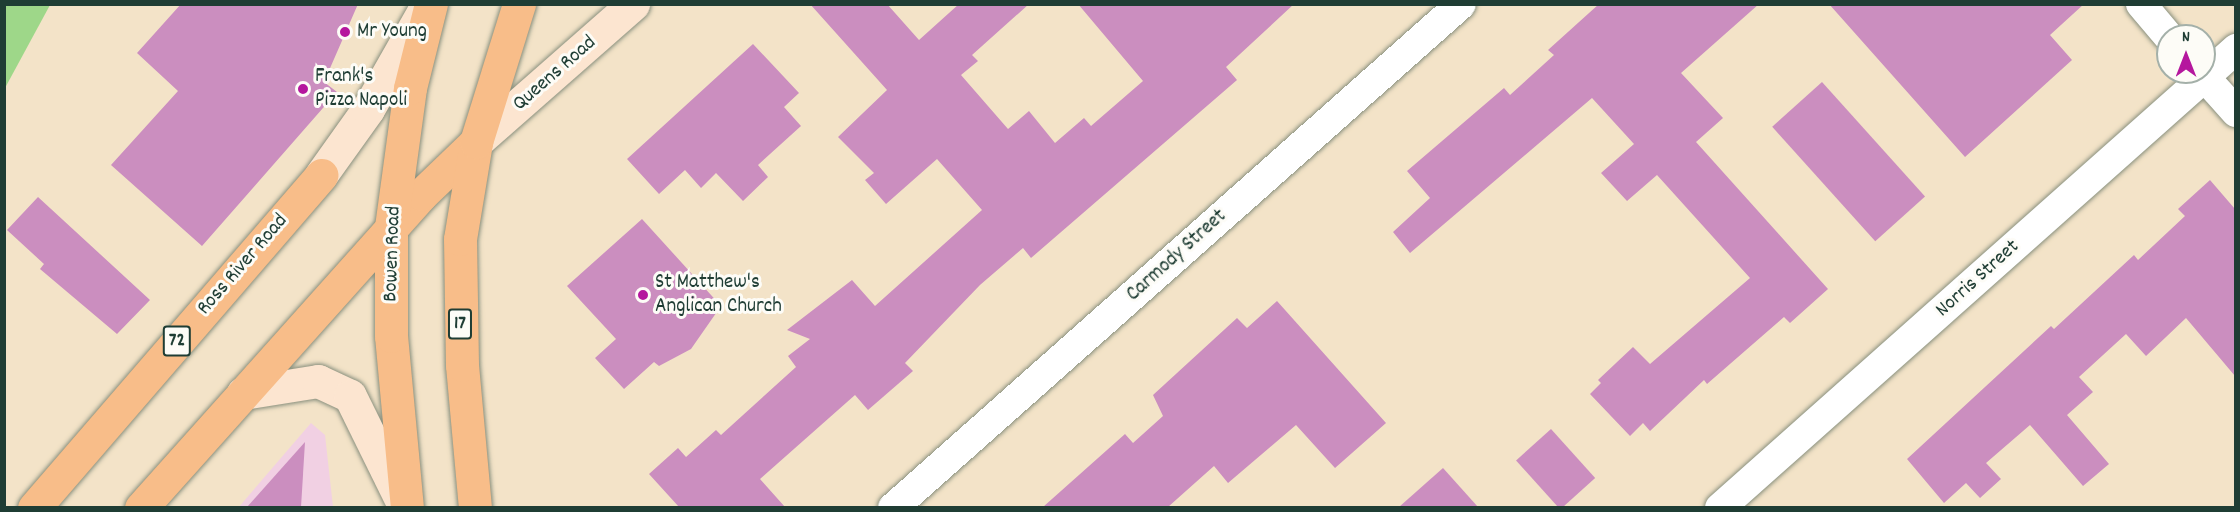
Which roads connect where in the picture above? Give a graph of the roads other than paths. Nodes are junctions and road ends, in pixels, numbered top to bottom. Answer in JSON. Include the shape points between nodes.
{"nodes":[{"id":1,"x":429,"y":4,"type":"edge"},
{"id":2,"x":519,"y":4,"type":"edge"},
{"id":3,"x":633,"y":4,"type":"edge"},
{"id":4,"x":1461,"y":4,"type":"edge"},
{"id":5,"x":2140,"y":4,"type":"edge"},
{"id":6,"x":2158,"y":24,"type":"edge"},
{"id":7,"x":2235,"y":49,"type":"edge"},
{"id":8,"x":2216,"y":64,"type":"edge"},
{"id":9,"x":2192,"y":84,"type":"edge"},
{"id":10,"x":2210,"y":84,"type":"edge"},
{"id":11,"x":2235,"y":112,"type":"edge"},
{"id":12,"x":476,"y":142,"type":"junction"},
{"id":13,"x":391,"y":227,"type":"junction"},
{"id":14,"x":243,"y":393,"type":"junction"},
{"id":15,"x":34,"y":507,"type":"edge"},
{"id":16,"x":141,"y":507,"type":"edge"},
{"id":17,"x":406,"y":507,"type":"edge"},
{"id":18,"x":475,"y":507,"type":"edge"},
{"id":19,"x":893,"y":507,"type":"edge"},
{"id":20,"x":1720,"y":507,"type":"edge"}],
"edges":[{"from":1,"to":13,"type":"main road","name":"Bowen Road","via":[[410,88]]},
{"from":1,"to":15,"type":"main road","name":"Ross River Road","number":"72","via":[[368,108],[321,175]]},
{"from":2,"to":12,"type":"main road","number":"17"},
{"from":3,"to":12,"type":"main road","name":"Queens Road"},
{"from":4,"to":19,"type":"street","name":"Carmody Street"},
{"from":5,"to":6,"type":"street"},
{"from":7,"to":8,"type":"street","name":"Norris Street"},
{"from":9,"to":20,"type":"street","name":"Norris Street"},
{"from":10,"to":11,"type":"street"},
{"from":12,"to":13,"type":"main road"},
{"from":12,"to":18,"type":"main road","number":"17","via":[[460,239],[459,299]]},
{"from":13,"to":14,"type":"main road"},
{"from":13,"to":17,"type":"main road","name":"Bowen Road","via":[[391,336]]},
{"from":14,"to":16,"type":"main road"},
{"from":14,"to":17,"type":"main road","via":[[318,381],[344,391],[362,411]]}]}
